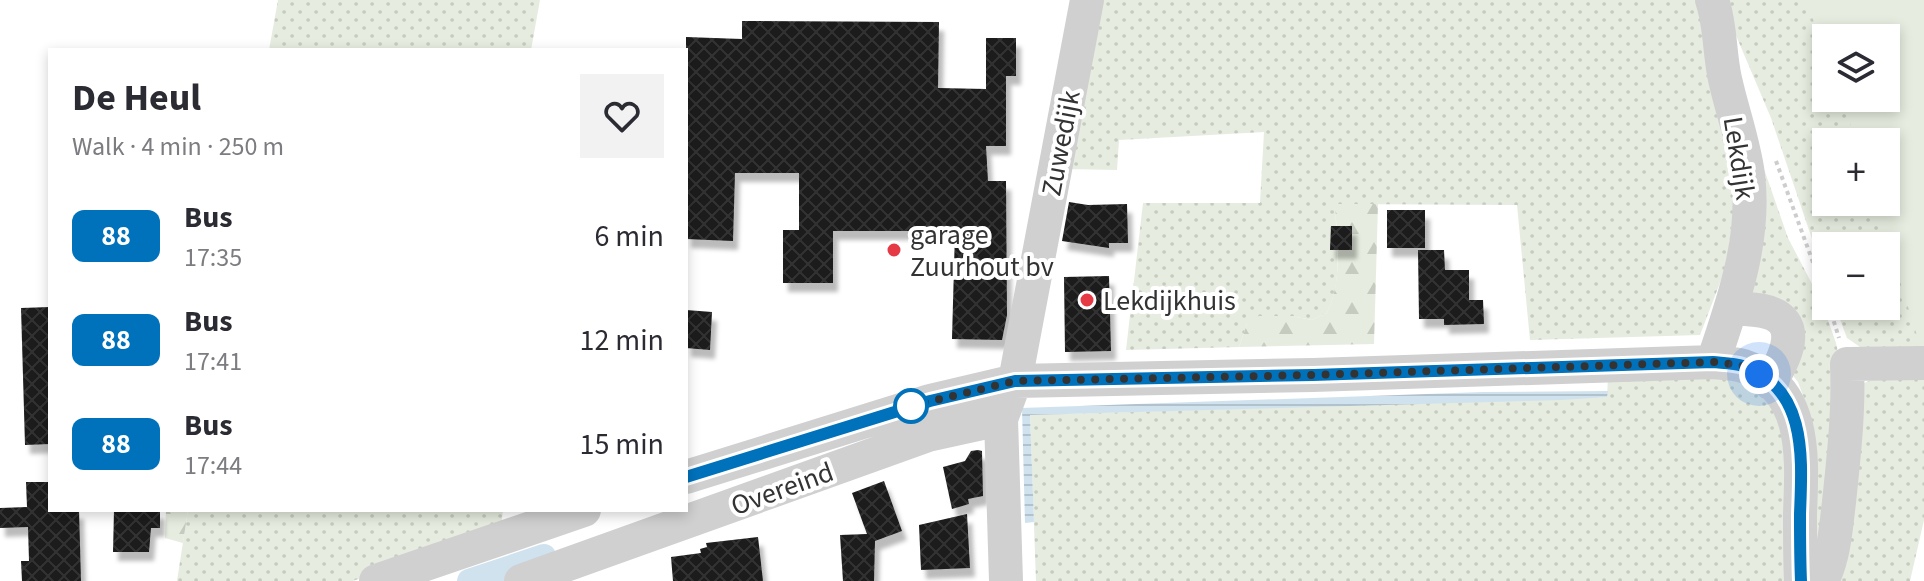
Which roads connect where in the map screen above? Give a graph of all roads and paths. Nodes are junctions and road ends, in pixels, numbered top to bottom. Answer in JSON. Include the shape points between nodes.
{"nodes":[{"id":1,"x":1087,"y":0,"type":"edge"},
{"id":2,"x":1712,"y":0,"type":"edge"},
{"id":3,"x":1731,"y":308,"type":"junction"},
{"id":4,"x":1833,"y":320,"type":"edge"},
{"id":5,"x":1843,"y":352,"type":"junction"},
{"id":6,"x":1713,"y":362,"type":"junction"},
{"id":7,"x":1924,"y":363,"type":"edge"},
{"id":8,"x":1015,"y":381,"type":"junction"},
{"id":9,"x":1770,"y":383,"type":"junction"},
{"id":10,"x":1001,"y":419,"type":"junction"},
{"id":11,"x":688,"y":476,"type":"edge"},
{"id":12,"x":578,"y":512,"type":"edge"},
{"id":13,"x":376,"y":581,"type":"edge"},
{"id":14,"x":521,"y":581,"type":"edge"},
{"id":15,"x":1006,"y":581,"type":"edge"},
{"id":16,"x":1801,"y":581,"type":"edge"},
{"id":17,"x":1822,"y":581,"type":"edge"}],
"edges":[{"from":1,"to":8,"type":"street","name":"Zuwedijk"},
{"from":2,"to":3,"type":"street","name":"Lekdijk","via":[[1748,174],[1750,233]]},
{"from":3,"to":6,"type":"street","name":"Lekdijk"},
{"from":3,"to":9,"type":"street","via":[[1774,315],[1787,331],[1787,353]]},
{"from":4,"to":5,"type":"path"},
{"from":5,"to":7,"type":"street"},
{"from":5,"to":17,"type":"street","via":[[1849,400],[1844,457],[1836,527]]},
{"from":6,"to":8,"type":"street"},
{"from":6,"to":9,"type":"street","via":[[1741,365]]},
{"from":8,"to":10,"type":"street","name":"Zuwedijk"},
{"from":8,"to":11,"type":"street","via":[[930,401]]},
{"from":9,"to":16,"type":"street","via":[[1797,424],[1802,453]]},
{"from":10,"to":14,"type":"street","name":"Overeind","via":[[928,435]]},
{"from":10,"to":15,"type":"street"},
{"from":12,"to":13,"type":"street"}]}
